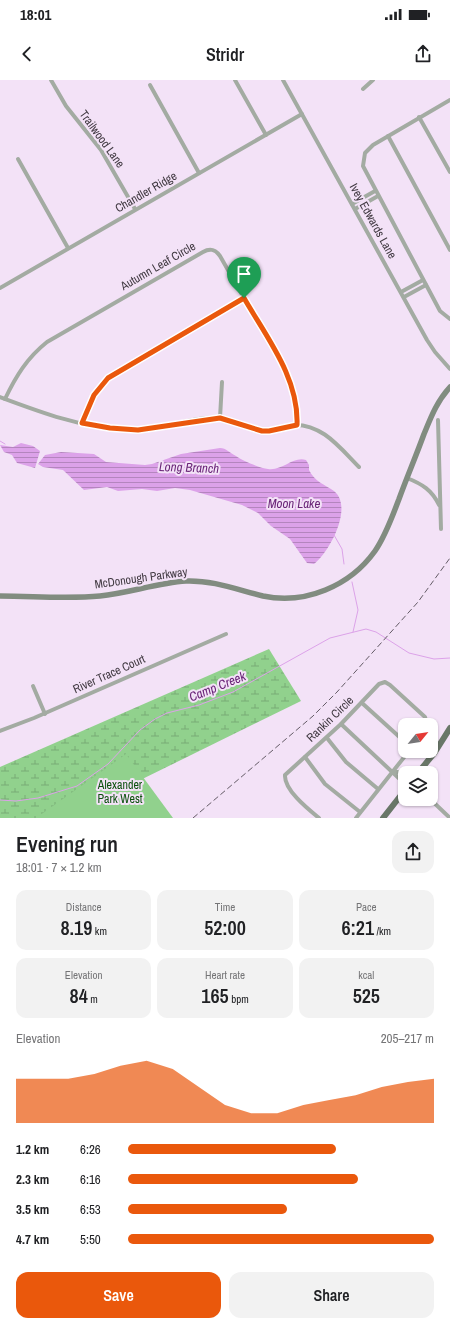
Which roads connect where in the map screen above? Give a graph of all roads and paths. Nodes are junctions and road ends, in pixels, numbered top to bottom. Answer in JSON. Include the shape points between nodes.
{"nodes":[{"id":1,"x":51,"y":80,"type":"edge"},
{"id":2,"x":235,"y":80,"type":"edge"},
{"id":3,"x":283,"y":80,"type":"edge"},
{"id":4,"x":373,"y":80,"type":"edge"},
{"id":5,"x":150,"y":85,"type":"dead end"},
{"id":6,"x":363,"y":89,"type":"dead end"},
{"id":7,"x":450,"y":100,"type":"edge"},
{"id":8,"x":302,"y":114,"type":"junction"},
{"id":9,"x":419,"y":117,"type":"junction"},
{"id":10,"x":266,"y":135,"type":"junction"},
{"id":11,"x":388,"y":136,"type":"junction"},
{"id":12,"x":18,"y":159,"type":"dead end"},
{"id":13,"x":450,"y":172,"type":"edge"},
{"id":14,"x":199,"y":173,"type":"junction"},
{"id":15,"x":375,"y":191,"type":"junction"},
{"id":16,"x":378,"y":196,"type":"junction"},
{"id":17,"x":352,"y":204,"type":"junction"},
{"id":18,"x":355,"y":209,"type":"junction"},
{"id":19,"x":136,"y":210,"type":"junction"},
{"id":20,"x":68,"y":248,"type":"junction"},
{"id":21,"x":450,"y":250,"type":"edge"},
{"id":22,"x":423,"y":280,"type":"junction"},
{"id":23,"x":0,"y":281,"type":"edge"},
{"id":24,"x":426,"y":285,"type":"junction"},
{"id":25,"x":1,"y":287,"type":"edge"},
{"id":26,"x":401,"y":292,"type":"junction"},
{"id":27,"x":404,"y":297,"type":"junction"},
{"id":28,"x":244,"y":298,"type":"junction"},
{"id":29,"x":450,"y":318,"type":"edge"},
{"id":30,"x":450,"y":369,"type":"edge"},
{"id":31,"x":222,"y":382,"type":"dead end"},
{"id":32,"x":450,"y":387,"type":"edge"},
{"id":33,"x":0,"y":397,"type":"edge"},
{"id":34,"x":5,"y":399,"type":"junction"},
{"id":35,"x":220,"y":418,"type":"junction"},
{"id":36,"x":438,"y":420,"type":"dead end"},
{"id":37,"x":82,"y":423,"type":"junction"},
{"id":38,"x":297,"y":425,"type":"junction"},
{"id":39,"x":359,"y":467,"type":"dead end"},
{"id":40,"x":407,"y":478,"type":"junction"},
{"id":41,"x":440,"y":508,"type":"junction"},
{"id":42,"x":441,"y":529,"type":"dead end"},
{"id":43,"x":0,"y":596,"type":"edge"},
{"id":44,"x":226,"y":634,"type":"dead end"},
{"id":45,"x":33,"y":686,"type":"dead end"},
{"id":46,"x":362,"y":703,"type":"junction"},
{"id":47,"x":45,"y":714,"type":"junction"},
{"id":48,"x":425,"y":718,"type":"edge"},
{"id":49,"x":341,"y":724,"type":"junction"},
{"id":50,"x":450,"y":728,"type":"edge"},
{"id":51,"x":0,"y":731,"type":"edge"},
{"id":52,"x":398,"y":736,"type":"edge"},
{"id":53,"x":327,"y":738,"type":"junction"},
{"id":54,"x":305,"y":757,"type":"junction"},
{"id":55,"x":404,"y":758,"type":"edge"},
{"id":56,"x":424,"y":766,"type":"edge"},
{"id":57,"x":393,"y":772,"type":"junction"},
{"id":58,"x":398,"y":772,"type":"edge"},
{"id":59,"x":398,"y":777,"type":"edge"},
{"id":60,"x":378,"y":789,"type":"junction"},
{"id":61,"x":398,"y":799,"type":"edge"},
{"id":62,"x":437,"y":806,"type":"edge"},
{"id":63,"x":360,"y":812,"type":"junction"},
{"id":64,"x":448,"y":817,"type":"edge"},
{"id":65,"x":319,"y":818,"type":"edge"},
{"id":66,"x":356,"y":818,"type":"edge"},
{"id":67,"x":383,"y":818,"type":"edge"}],
"edges":[{"from":1,"to":19,"type":"street","name":"Trailwood Lane","via":[[66,106],[101,150]]},
{"from":2,"to":10,"type":"street"},
{"from":3,"to":8,"type":"street","name":"Ivey Edwards Lane"},
{"from":4,"to":6,"type":"street"},
{"from":5,"to":14,"type":"street"},
{"from":7,"to":9,"type":"street"},
{"from":8,"to":10,"type":"street","name":"Chandler Ridge"},
{"from":8,"to":17,"type":"street","name":"Ivey Edwards Lane"},
{"from":9,"to":11,"type":"street"},
{"from":9,"to":13,"type":"street"},
{"from":10,"to":14,"type":"street","name":"Chandler Ridge"},
{"from":11,"to":15,"type":"street","via":[[373,145],[361,157]]},
{"from":11,"to":21,"type":"street"},
{"from":12,"to":20,"type":"street"},
{"from":14,"to":19,"type":"street","name":"Chandler Ridge"},
{"from":15,"to":16,"type":"street"},
{"from":15,"to":17,"type":"street"},
{"from":16,"to":18,"type":"street"},
{"from":16,"to":22,"type":"street"},
{"from":17,"to":18,"type":"street","name":"Ivey Edwards Lane"},
{"from":18,"to":26,"type":"street","name":"Ivey Edwards Lane"},
{"from":19,"to":20,"type":"street","name":"Chandler Ridge"},
{"from":20,"to":25,"type":"street","name":"Chandler Ridge"},
{"from":22,"to":24,"type":"street"},
{"from":22,"to":26,"type":"street"},
{"from":23,"to":25,"type":"street"},
{"from":24,"to":27,"type":"street"},
{"from":24,"to":29,"type":"street","via":[[440,311]]},
{"from":26,"to":27,"type":"street","name":"Ivey Edwards Lane"},
{"from":27,"to":30,"type":"street","name":"Ivey Edwards Lane","via":[[435,352]]},
{"from":28,"to":34,"type":"street","name":"Autumn Leaf Circle","via":[[218,254],[213,250],[204,251],[47,342],[19,372]]},
{"from":28,"to":37,"type":"street","via":[[108,378],[94,395]]},
{"from":28,"to":38,"type":"street","name":"Autumn Leaf Circle","via":[[289,378],[296,400]]},
{"from":31,"to":35,"type":"street"},
{"from":32,"to":40,"type":"street","name":"McDonough Parkway","via":[[432,414]]},
{"from":33,"to":34,"type":"street"},
{"from":34,"to":37,"type":"street"},
{"from":35,"to":37,"type":"street","via":[[138,430]]},
{"from":35,"to":38,"type":"street","via":[[262,431]]},
{"from":36,"to":41,"type":"street"},
{"from":38,"to":39,"type":"street","via":[[307,426],[324,434]]},
{"from":40,"to":41,"type":"street","via":[[421,483],[430,490]]},
{"from":40,"to":43,"type":"street","name":"McDonough Parkway","via":[[385,533],[370,558],[346,580],[312,594],[291,598],[271,597],[210,582],[194,581],[93,596]]},
{"from":41,"to":42,"type":"street"},
{"from":44,"to":47,"type":"street","name":"River Trace Court"},
{"from":45,"to":47,"type":"street"},
{"from":46,"to":48,"type":"street","name":"Rankin Circle","via":[[379,684],[387,682]]},
{"from":46,"to":49,"type":"street","name":"Rankin Circle"},
{"from":46,"to":52,"type":"street"},
{"from":47,"to":51,"type":"street","name":"River Trace Court"},
{"from":49,"to":53,"type":"street","name":"Rankin Circle"},
{"from":49,"to":57,"type":"street"},
{"from":50,"to":56,"type":"main road"},
{"from":53,"to":54,"type":"street","name":"Rankin Circle"},
{"from":53,"to":60,"type":"street","via":[[346,762]]},
{"from":54,"to":63,"type":"street","via":[[325,784]]},
{"from":54,"to":65,"type":"street","name":"Rankin Circle","via":[[287,772],[284,779],[300,802]]},
{"from":55,"to":57,"type":"street"},
{"from":57,"to":58,"type":"street"},
{"from":57,"to":59,"type":"street"},
{"from":57,"to":60,"type":"street"},
{"from":60,"to":63,"type":"street"},
{"from":61,"to":67,"type":"main road"},
{"from":62,"to":64,"type":"street"},
{"from":63,"to":66,"type":"street"}]}
